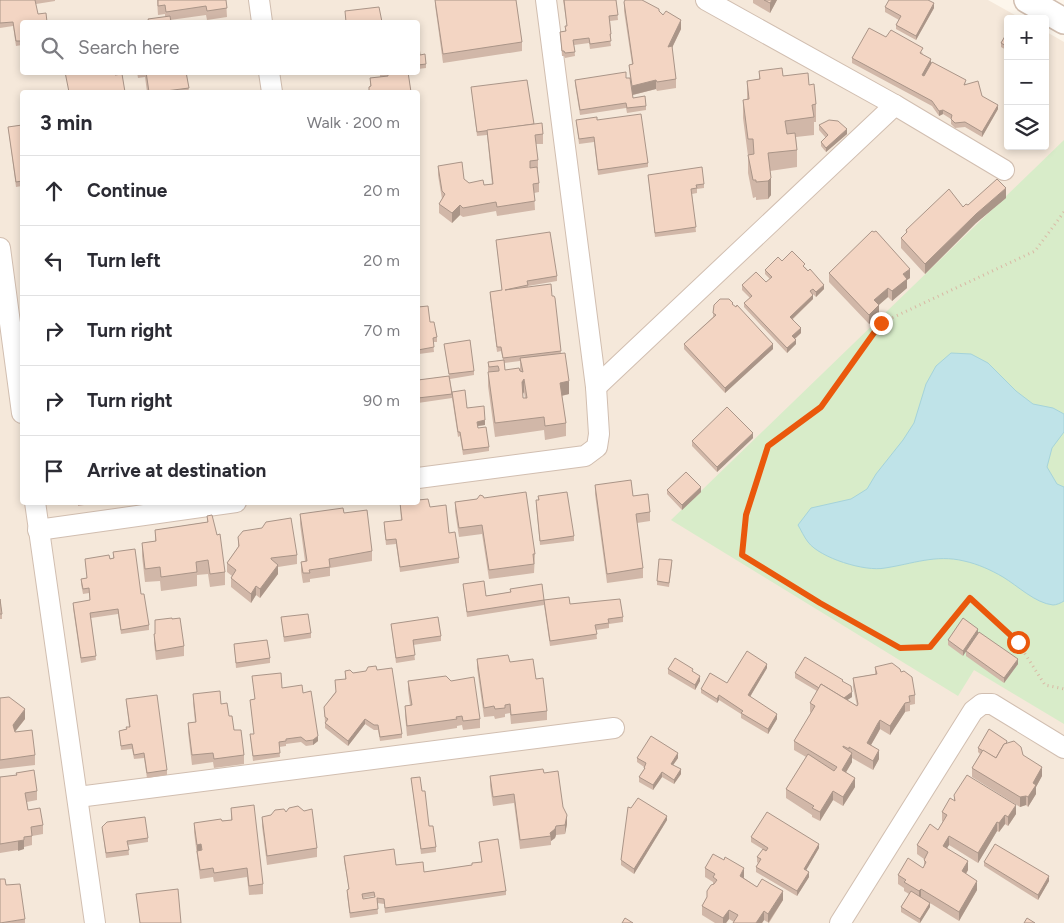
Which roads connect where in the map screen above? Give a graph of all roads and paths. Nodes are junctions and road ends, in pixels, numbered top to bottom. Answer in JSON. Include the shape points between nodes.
{"nodes":[{"id":1,"x":259,"y":0,"type":"edge"},
{"id":2,"x":546,"y":0,"type":"edge"},
{"id":3,"x":706,"y":0,"type":"edge"},
{"id":4,"x":1026,"y":0,"type":"edge"},
{"id":5,"x":262,"y":20,"type":"edge"},
{"id":6,"x":1064,"y":21,"type":"edge"},
{"id":7,"x":269,"y":75,"type":"edge"},
{"id":8,"x":272,"y":90,"type":"edge"},
{"id":9,"x":895,"y":105,"type":"junction"},
{"id":10,"x":1004,"y":170,"type":"dead end"},
{"id":11,"x":1064,"y":212,"type":"edge"},
{"id":12,"x":0,"y":248,"type":"edge"},
{"id":13,"x":596,"y":387,"type":"junction"},
{"id":14,"x":20,"y":398,"type":"edge"},
{"id":15,"x":420,"y":478,"type":"edge"},
{"id":16,"x":35,"y":505,"type":"edge"},
{"id":17,"x":215,"y":505,"type":"edge"},
{"id":18,"x":38,"y":530,"type":"junction"},
{"id":19,"x":1064,"y":688,"type":"edge"},
{"id":20,"x":614,"y":728,"type":"dead end"},
{"id":21,"x":1064,"y":748,"type":"edge"},
{"id":22,"x":78,"y":796,"type":"junction"},
{"id":23,"x":95,"y":923,"type":"edge"},
{"id":24,"x":840,"y":923,"type":"edge"}],
"edges":[{"from":1,"to":5,"type":"street"},
{"from":2,"to":13,"type":"street"},
{"from":3,"to":9,"type":"street"},
{"from":4,"to":6,"type":"street"},
{"from":7,"to":8,"type":"street"},
{"from":9,"to":10,"type":"street"},
{"from":9,"to":13,"type":"street"},
{"from":11,"to":19,"type":"path","via":[[1035,251],[881,323],[821,407],[768,446],[746,515],[742,555],[900,648],[930,647],[970,598],[1018,642],[1045,685]]},
{"from":12,"to":14,"type":"street"},
{"from":13,"to":15,"type":"street","via":[[597,447],[585,456]]},
{"from":16,"to":18,"type":"street"},
{"from":17,"to":18,"type":"street"},
{"from":18,"to":22,"type":"street"},
{"from":20,"to":22,"type":"street"},
{"from":21,"to":24,"type":"street","via":[[992,704],[982,704],[973,711]]},
{"from":22,"to":23,"type":"street"}]}
